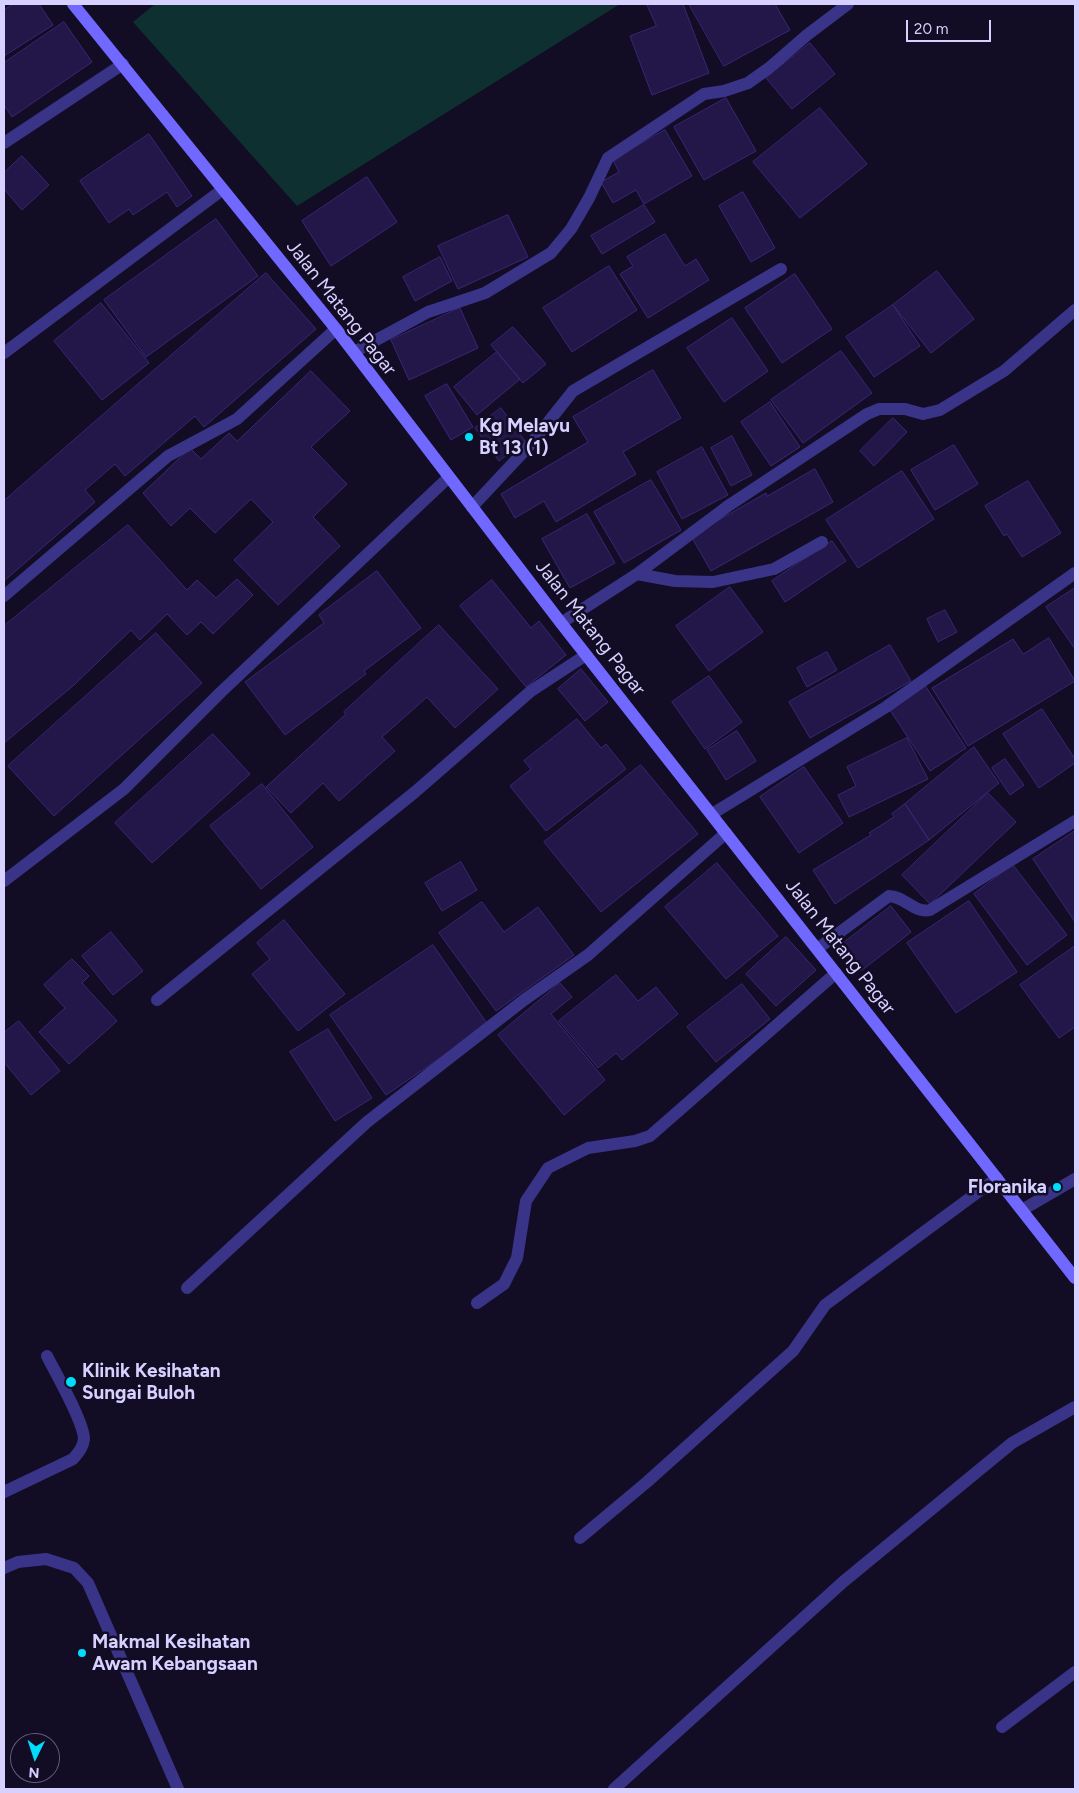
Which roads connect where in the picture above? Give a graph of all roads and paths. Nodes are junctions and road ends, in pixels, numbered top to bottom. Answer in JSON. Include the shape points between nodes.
{"nodes":[{"id":1,"x":73,"y":4,"type":"edge"},
{"id":2,"x":848,"y":4,"type":"edge"},
{"id":3,"x":123,"y":64,"type":"junction"},
{"id":4,"x":4,"y":143,"type":"edge"},
{"id":5,"x":222,"y":190,"type":"junction"},
{"id":6,"x":781,"y":269,"type":"dead end"},
{"id":7,"x":1075,"y":310,"type":"edge"},
{"id":8,"x":336,"y":329,"type":"junction"},
{"id":9,"x":354,"y":352,"type":"junction"},
{"id":10,"x":4,"y":353,"type":"edge"},
{"id":11,"x":449,"y":476,"type":"junction"},
{"id":12,"x":472,"y":506,"type":"junction"},
{"id":13,"x":822,"y":542,"type":"dead end"},
{"id":14,"x":1075,"y":573,"type":"edge"},
{"id":15,"x":637,"y":574,"type":"junction"},
{"id":16,"x":4,"y":596,"type":"edge"},
{"id":17,"x":561,"y":623,"type":"junction"},
{"id":18,"x":586,"y":655,"type":"junction"},
{"id":19,"x":712,"y":814,"type":"junction"},
{"id":20,"x":1075,"y":821,"type":"edge"},
{"id":21,"x":726,"y":834,"type":"junction"},
{"id":22,"x":4,"y":881,"type":"edge"},
{"id":23,"x":817,"y":949,"type":"junction"},
{"id":24,"x":836,"y":973,"type":"junction"},
{"id":25,"x":157,"y":1000,"type":"dead end"},
{"id":26,"x":997,"y":1178,"type":"junction"},
{"id":27,"x":1075,"y":1179,"type":"edge"},
{"id":28,"x":1022,"y":1210,"type":"junction"},
{"id":29,"x":1075,"y":1278,"type":"edge"},
{"id":30,"x":187,"y":1288,"type":"dead end"},
{"id":31,"x":477,"y":1303,"type":"dead end"},
{"id":32,"x":47,"y":1356,"type":"dead end"},
{"id":33,"x":1075,"y":1407,"type":"edge"},
{"id":34,"x":4,"y":1492,"type":"edge"},
{"id":35,"x":580,"y":1538,"type":"dead end"},
{"id":36,"x":4,"y":1568,"type":"edge"},
{"id":37,"x":1075,"y":1672,"type":"edge"},
{"id":38,"x":1002,"y":1727,"type":"dead end"},
{"id":39,"x":178,"y":1789,"type":"edge"},
{"id":40,"x":614,"y":1789,"type":"edge"}],
"edges":[{"from":1,"to":3,"type":"main road","name":"Jalan Matang Pagar"},
{"from":2,"to":9,"type":"street","via":[[748,83],[724,92],[704,94],[608,158],[571,229],[550,253],[485,292],[428,312]]},
{"from":3,"to":4,"type":"street"},
{"from":3,"to":5,"type":"main road","name":"Jalan Matang Pagar"},
{"from":5,"to":8,"type":"main road","name":"Jalan Matang Pagar"},
{"from":5,"to":10,"type":"street"},
{"from":6,"to":12,"type":"street","via":[[573,391],[530,445]]},
{"from":7,"to":15,"type":"street","via":[[1004,370],[940,410],[923,414],[879,409],[867,414],[728,506]]},
{"from":8,"to":9,"type":"main road","name":"Jalan Matang Pagar"},
{"from":8,"to":16,"type":"street","via":[[237,419],[168,456]]},
{"from":9,"to":11,"type":"main road","name":"Jalan Matang Pagar"},
{"from":11,"to":12,"type":"main road","name":"Jalan Matang Pagar"},
{"from":11,"to":22,"type":"street","via":[[124,788]]},
{"from":12,"to":17,"type":"main road","name":"Jalan Matang Pagar"},
{"from":13,"to":15,"type":"street","via":[[774,569],[713,582],[675,581]]},
{"from":14,"to":19,"type":"street","via":[[886,707]]},
{"from":15,"to":17,"type":"street"},
{"from":17,"to":18,"type":"main road","name":"Jalan Matang Pagar"},
{"from":18,"to":19,"type":"main road","name":"Jalan Matang Pagar"},
{"from":18,"to":25,"type":"street","via":[[531,691],[415,792]]},
{"from":19,"to":21,"type":"main road","name":"Jalan Matang Pagar"},
{"from":20,"to":23,"type":"street","via":[[930,910],[922,912],[889,896]]},
{"from":21,"to":23,"type":"main road","name":"Jalan Matang Pagar"},
{"from":21,"to":30,"type":"street","via":[[588,955],[524,1000],[368,1122]]},
{"from":23,"to":24,"type":"main road","name":"Jalan Matang Pagar"},
{"from":24,"to":26,"type":"main road","name":"Jalan Matang Pagar"},
{"from":24,"to":31,"type":"street","via":[[650,1136],[588,1148],[548,1168],[526,1201],[517,1258],[504,1284]]},
{"from":26,"to":28,"type":"main road","name":"Jalan Matang Pagar"},
{"from":26,"to":35,"type":"street","via":[[825,1305],[792,1351]]},
{"from":27,"to":28,"type":"street"},
{"from":28,"to":29,"type":"main road","name":"Jalan Matang Pagar"},
{"from":32,"to":34,"type":"street","via":[[82,1426],[84,1439],[81,1451],[73,1460]]},
{"from":33,"to":40,"type":"street","via":[[1012,1443],[842,1582]]},
{"from":36,"to":39,"type":"street","via":[[18,1562],[46,1559],[74,1568],[88,1583]]},
{"from":37,"to":38,"type":"street"}]}
